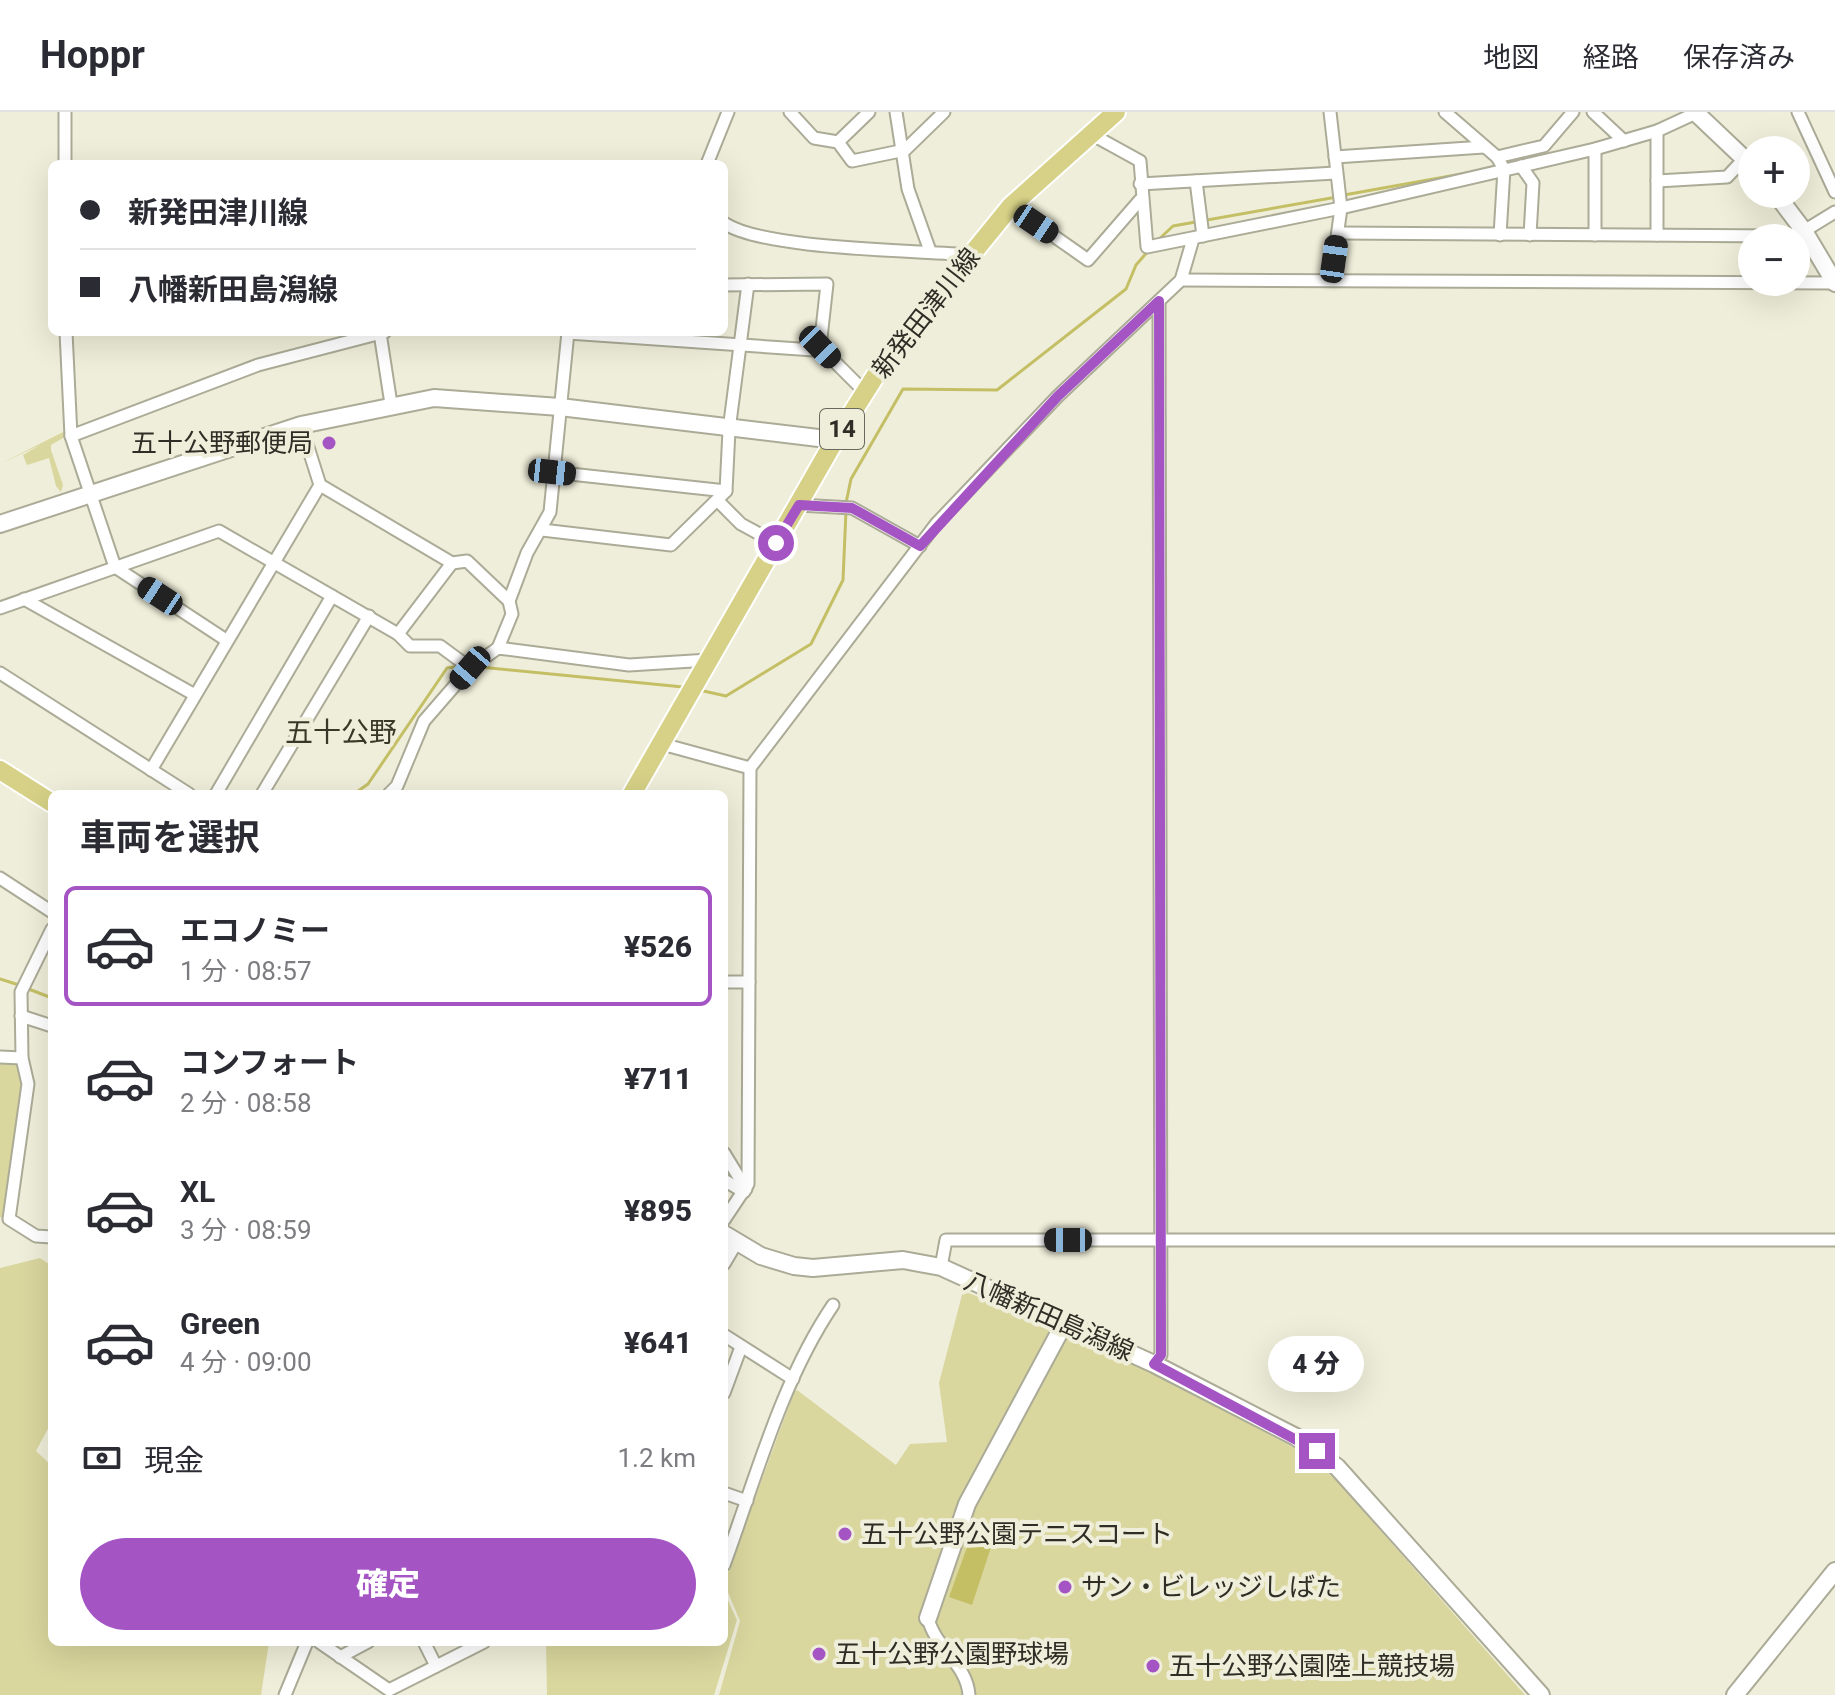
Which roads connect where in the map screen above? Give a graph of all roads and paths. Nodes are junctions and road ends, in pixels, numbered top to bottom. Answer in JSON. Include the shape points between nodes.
{"nodes":[{"id":1,"x":65,"y":112,"type":"edge"},
{"id":2,"x":728,"y":112,"type":"edge"},
{"id":3,"x":790,"y":112,"type":"edge"},
{"id":4,"x":869,"y":112,"type":"edge"},
{"id":5,"x":896,"y":112,"type":"edge"},
{"id":6,"x":944,"y":112,"type":"edge"},
{"id":7,"x":1116,"y":112,"type":"edge"},
{"id":8,"x":1330,"y":112,"type":"edge"},
{"id":9,"x":1445,"y":112,"type":"edge"},
{"id":10,"x":1573,"y":112,"type":"edge"},
{"id":11,"x":1593,"y":112,"type":"edge"},
{"id":12,"x":1697,"y":112,"type":"edge"},
{"id":13,"x":1798,"y":112,"type":"edge"},
{"id":14,"x":1657,"y":131,"type":"junction"},
{"id":15,"x":1091,"y":134,"type":"junction"},
{"id":16,"x":1624,"y":141,"type":"junction"},
{"id":17,"x":838,"y":142,"type":"junction"},
{"id":18,"x":1484,"y":147,"type":"junction"},
{"id":19,"x":1595,"y":149,"type":"junction"},
{"id":20,"x":905,"y":150,"type":"junction"},
{"id":21,"x":1738,"y":152,"type":"edge"},
{"id":22,"x":1819,"y":153,"type":"junction"},
{"id":23,"x":1835,"y":153,"type":"edge"},
{"id":24,"x":1335,"y":157,"type":"junction"},
{"id":25,"x":1497,"y":157,"type":"junction"},
{"id":26,"x":65,"y":160,"type":"edge"},
{"id":27,"x":709,"y":160,"type":"edge"},
{"id":28,"x":1521,"y":166,"type":"junction"},
{"id":29,"x":1504,"y":169,"type":"junction"},
{"id":30,"x":1738,"y":169,"type":"edge"},
{"id":31,"x":1336,"y":173,"type":"junction"},
{"id":32,"x":1196,"y":181,"type":"junction"},
{"id":33,"x":1657,"y":181,"type":"junction"},
{"id":34,"x":1140,"y":184,"type":"junction"},
{"id":35,"x":1835,"y":192,"type":"edge"},
{"id":36,"x":1140,"y":200,"type":"junction"},
{"id":37,"x":1011,"y":206,"type":"junction"},
{"id":38,"x":1341,"y":208,"type":"junction"},
{"id":39,"x":1787,"y":208,"type":"edge"},
{"id":40,"x":1835,"y":212,"type":"edge"},
{"id":41,"x":1799,"y":224,"type":"edge"},
{"id":42,"x":728,"y":225,"type":"edge"},
{"id":43,"x":1810,"y":227,"type":"edge"},
{"id":44,"x":1338,"y":233,"type":"junction"},
{"id":45,"x":1500,"y":235,"type":"junction"},
{"id":46,"x":1530,"y":235,"type":"junction"},
{"id":47,"x":1595,"y":235,"type":"junction"},
{"id":48,"x":1657,"y":235,"type":"junction"},
{"id":49,"x":1738,"y":236,"type":"edge"},
{"id":50,"x":1198,"y":237,"type":"junction"},
{"id":51,"x":1810,"y":241,"type":"edge"},
{"id":52,"x":930,"y":251,"type":"junction"},
{"id":53,"x":970,"y":255,"type":"junction"},
{"id":54,"x":1334,"y":259,"type":"dead end"},
{"id":55,"x":1181,"y":280,"type":"junction"},
{"id":56,"x":1835,"y":283,"type":"edge"},
{"id":57,"x":748,"y":284,"type":"junction"},
{"id":58,"x":728,"y":285,"type":"edge"},
{"id":59,"x":1159,"y":301,"type":"junction"},
{"id":60,"x":66,"y":336,"type":"edge"},
{"id":61,"x":370,"y":336,"type":"edge"},
{"id":62,"x":382,"y":336,"type":"edge"},
{"id":63,"x":568,"y":336,"type":"edge"},
{"id":64,"x":620,"y":336,"type":"edge"},
{"id":65,"x":741,"y":343,"type":"junction"},
{"id":66,"x":820,"y":347,"type":"junction"},
{"id":67,"x":866,"y":393,"type":"junction"},
{"id":68,"x":391,"y":404,"type":"junction"},
{"id":69,"x":560,"y":407,"type":"junction"},
{"id":70,"x":301,"y":425,"type":"junction"},
{"id":71,"x":729,"y":430,"type":"junction"},
{"id":72,"x":71,"y":436,"type":"junction"},
{"id":73,"x":835,"y":440,"type":"junction"},
{"id":74,"x":552,"y":472,"type":"junction"},
{"id":75,"x":320,"y":485,"type":"junction"},
{"id":76,"x":89,"y":494,"type":"junction"},
{"id":77,"x":722,"y":496,"type":"junction"},
{"id":78,"x":799,"y":505,"type":"junction"},
{"id":79,"x":0,"y":524,"type":"edge"},
{"id":80,"x":542,"y":530,"type":"junction"},
{"id":81,"x":776,"y":543,"type":"junction"},
{"id":82,"x":920,"y":546,"type":"junction"},
{"id":83,"x":273,"y":561,"type":"junction"},
{"id":84,"x":452,"y":563,"type":"junction"},
{"id":85,"x":115,"y":567,"type":"junction"},
{"id":86,"x":332,"y":596,"type":"junction"},
{"id":87,"x":24,"y":599,"type":"junction"},
{"id":88,"x":509,"y":601,"type":"junction"},
{"id":89,"x":0,"y":608,"type":"edge"},
{"id":90,"x":369,"y":616,"type":"junction"},
{"id":91,"x":398,"y":634,"type":"junction"},
{"id":92,"x":226,"y":640,"type":"junction"},
{"id":93,"x":498,"y":648,"type":"junction"},
{"id":94,"x":709,"y":660,"type":"junction"},
{"id":95,"x":470,"y":668,"type":"junction"},
{"id":96,"x":0,"y":673,"type":"edge"},
{"id":97,"x":195,"y":695,"type":"junction"},
{"id":98,"x":662,"y":744,"type":"junction"},
{"id":99,"x":750,"y":768,"type":"junction"},
{"id":100,"x":0,"y":770,"type":"edge"},
{"id":101,"x":151,"y":770,"type":"junction"},
{"id":102,"x":183,"y":790,"type":"edge"},
{"id":103,"x":218,"y":790,"type":"edge"},
{"id":104,"x":267,"y":790,"type":"edge"},
{"id":105,"x":393,"y":790,"type":"edge"},
{"id":106,"x":634,"y":790,"type":"edge"},
{"id":107,"x":48,"y":800,"type":"edge"},
{"id":108,"x":0,"y":878,"type":"edge"},
{"id":109,"x":48,"y":909,"type":"edge"},
{"id":110,"x":48,"y":937,"type":"edge"},
{"id":111,"x":728,"y":982,"type":"edge"},
{"id":112,"x":749,"y":982,"type":"junction"},
{"id":113,"x":21,"y":1016,"type":"junction"},
{"id":114,"x":48,"y":1025,"type":"edge"},
{"id":115,"x":0,"y":1057,"type":"edge"},
{"id":116,"x":22,"y":1058,"type":"junction"},
{"id":117,"x":728,"y":1160,"type":"edge"},
{"id":118,"x":728,"y":1182,"type":"edge"},
{"id":119,"x":745,"y":1191,"type":"junction"},
{"id":120,"x":728,"y":1214,"type":"edge"},
{"id":121,"x":48,"y":1237,"type":"edge"},
{"id":122,"x":730,"y":1238,"type":"edge"},
{"id":123,"x":1160,"y":1239,"type":"junction"},
{"id":124,"x":1835,"y":1240,"type":"edge"},
{"id":125,"x":941,"y":1267,"type":"junction"},
{"id":126,"x":833,"y":1305,"type":"dead end"},
{"id":127,"x":1065,"y":1322,"type":"junction"},
{"id":128,"x":728,"y":1338,"type":"edge"},
{"id":129,"x":741,"y":1347,"type":"junction"},
{"id":130,"x":1154,"y":1364,"type":"junction"},
{"id":131,"x":793,"y":1379,"type":"junction"},
{"id":132,"x":728,"y":1382,"type":"edge"},
{"id":133,"x":728,"y":1494,"type":"edge"},
{"id":134,"x":747,"y":1501,"type":"junction"},
{"id":135,"x":728,"y":1554,"type":"edge"},
{"id":136,"x":1835,"y":1571,"type":"edge"},
{"id":137,"x":928,"y":1618,"type":"joint"},
{"id":138,"x":305,"y":1646,"type":"edge"},
{"id":139,"x":325,"y":1646,"type":"edge"},
{"id":140,"x":361,"y":1646,"type":"edge"},
{"id":141,"x":426,"y":1646,"type":"edge"},
{"id":142,"x":476,"y":1646,"type":"edge"},
{"id":143,"x":340,"y":1657,"type":"junction"},
{"id":144,"x":436,"y":1666,"type":"junction"},
{"id":145,"x":285,"y":1695,"type":"edge"},
{"id":146,"x":969,"y":1695,"type":"edge"},
{"id":147,"x":1541,"y":1695,"type":"edge"},
{"id":148,"x":1735,"y":1695,"type":"edge"}],
"edges":[{"from":1,"to":26,"type":"street"},
{"from":2,"to":27,"type":"street"},
{"from":3,"to":17,"type":"street","via":[[814,138]]},
{"from":4,"to":17,"type":"street"},
{"from":5,"to":20,"type":"street"},
{"from":6,"to":20,"type":"street"},
{"from":7,"to":15,"type":"main road","name":"新発田津川線","number":"14"},
{"from":8,"to":24,"type":"street"},
{"from":9,"to":18,"type":"street"},
{"from":10,"to":25,"type":"street","via":[[1544,146]]},
{"from":11,"to":16,"type":"street"},
{"from":12,"to":14,"type":"street"},
{"from":12,"to":21,"type":"street"},
{"from":13,"to":22,"type":"street"},
{"from":14,"to":16,"type":"street"},
{"from":14,"to":33,"type":"street"},
{"from":15,"to":34,"type":"street","via":[[1140,161]]},
{"from":15,"to":37,"type":"main road","name":"新発田津川線","number":"14"},
{"from":16,"to":19,"type":"street"},
{"from":17,"to":20,"type":"street","via":[[852,161]]},
{"from":18,"to":24,"type":"street"},
{"from":18,"to":25,"type":"street"},
{"from":19,"to":28,"type":"street"},
{"from":19,"to":47,"type":"street"},
{"from":20,"to":52,"type":"street","via":[[908,189]]},
{"from":22,"to":23,"type":"street"},
{"from":22,"to":35,"type":"street"},
{"from":24,"to":31,"type":"street"},
{"from":25,"to":29,"type":"street"},
{"from":28,"to":29,"type":"street"},
{"from":28,"to":46,"type":"street","via":[[1533,183]]},
{"from":29,"to":38,"type":"street"},
{"from":29,"to":45,"type":"street"},
{"from":30,"to":33,"type":"street","via":[[1727,177]]},
{"from":31,"to":32,"type":"street"},
{"from":31,"to":38,"type":"street"},
{"from":32,"to":34,"type":"street"},
{"from":32,"to":50,"type":"street"},
{"from":33,"to":48,"type":"street"},
{"from":34,"to":36,"type":"street"},
{"from":36,"to":37,"type":"street","via":[[1088,260]]},
{"from":36,"to":50,"type":"street","via":[[1152,247]]},
{"from":37,"to":53,"type":"main road","name":"新発田津川線","number":"14"},
{"from":38,"to":44,"type":"street"},
{"from":38,"to":50,"type":"street"},
{"from":39,"to":41,"type":"street"},
{"from":40,"to":43,"type":"street"},
{"from":42,"to":52,"type":"street","via":[[783,239]]},
{"from":44,"to":45,"type":"street"},
{"from":44,"to":54,"type":"street"},
{"from":45,"to":46,"type":"street"},
{"from":46,"to":47,"type":"street"},
{"from":47,"to":48,"type":"street"},
{"from":48,"to":49,"type":"street"},
{"from":50,"to":55,"type":"street"},
{"from":51,"to":56,"type":"street"},
{"from":52,"to":53,"type":"street"},
{"from":53,"to":67,"type":"main road","name":"新発田津川線","number":"14","via":[[906,332]]},
{"from":55,"to":56,"type":"street"},
{"from":55,"to":59,"type":"street"},
{"from":57,"to":58,"type":"street"},
{"from":57,"to":65,"type":"street"},
{"from":57,"to":66,"type":"street","via":[[827,284]]},
{"from":59,"to":82,"type":"street","via":[[1058,396]]},
{"from":59,"to":123,"type":"street"},
{"from":60,"to":72,"type":"street"},
{"from":61,"to":72,"type":"street","via":[[258,365]]},
{"from":62,"to":68,"type":"street"},
{"from":63,"to":69,"type":"street"},
{"from":64,"to":65,"type":"street"},
{"from":65,"to":66,"type":"street"},
{"from":65,"to":71,"type":"street"},
{"from":66,"to":67,"type":"street"},
{"from":67,"to":73,"type":"main road","name":"新発田津川線","number":"14"},
{"from":68,"to":69,"type":"street","via":[[434,398]]},
{"from":68,"to":70,"type":"street"},
{"from":69,"to":71,"type":"street"},
{"from":69,"to":74,"type":"street"},
{"from":70,"to":75,"type":"street"},
{"from":70,"to":76,"type":"street"},
{"from":71,"to":73,"type":"street"},
{"from":71,"to":77,"type":"street"},
{"from":72,"to":76,"type":"street"},
{"from":73,"to":78,"type":"main road","name":"新発田津川線","number":"14"},
{"from":74,"to":77,"type":"street"},
{"from":74,"to":80,"type":"street","via":[[550,512]]},
{"from":75,"to":83,"type":"street"},
{"from":75,"to":84,"type":"street"},
{"from":76,"to":79,"type":"street"},
{"from":76,"to":85,"type":"street"},
{"from":77,"to":80,"type":"street","via":[[671,545]]},
{"from":77,"to":81,"type":"street","via":[[741,524]]},
{"from":78,"to":81,"type":"main road","name":"新発田津川線","number":"14"},
{"from":78,"to":82,"type":"street","via":[[852,508]]},
{"from":80,"to":88,"type":"street"},
{"from":81,"to":94,"type":"main road","name":"新発田津川線","number":"14"},
{"from":82,"to":99,"type":"street"},
{"from":83,"to":85,"type":"street","via":[[219,531]]},
{"from":83,"to":86,"type":"street"},
{"from":83,"to":92,"type":"street"},
{"from":84,"to":88,"type":"street","via":[[467,561]]},
{"from":84,"to":91,"type":"street"},
{"from":85,"to":87,"type":"street"},
{"from":85,"to":92,"type":"street"},
{"from":86,"to":90,"type":"street"},
{"from":86,"to":103,"type":"street"},
{"from":87,"to":89,"type":"street"},
{"from":87,"to":97,"type":"street"},
{"from":88,"to":93,"type":"street","via":[[512,614]]},
{"from":90,"to":91,"type":"street"},
{"from":90,"to":104,"type":"street"},
{"from":91,"to":95,"type":"street","via":[[410,646],[440,646]]},
{"from":92,"to":97,"type":"street"},
{"from":93,"to":94,"type":"street","via":[[629,665]]},
{"from":93,"to":95,"type":"street"},
{"from":94,"to":98,"type":"main road","name":"新発田津川線","number":"14"},
{"from":95,"to":105,"type":"street","via":[[424,721]]},
{"from":96,"to":101,"type":"street"},
{"from":97,"to":101,"type":"street"},
{"from":98,"to":99,"type":"street"},
{"from":98,"to":106,"type":"main road","name":"新発田津川線","number":"14"},
{"from":99,"to":112,"type":"street"},
{"from":100,"to":107,"type":"main road"},
{"from":101,"to":102,"type":"street"},
{"from":108,"to":109,"type":"street"},
{"from":110,"to":113,"type":"street","via":[[21,992]]},
{"from":111,"to":112,"type":"street"},
{"from":112,"to":119,"type":"street"},
{"from":113,"to":114,"type":"street"},
{"from":113,"to":116,"type":"street"},
{"from":115,"to":116,"type":"street"},
{"from":116,"to":121,"type":"street","via":[[28,1084],[9,1219],[36,1236]]},
{"from":117,"to":119,"type":"street"},
{"from":118,"to":119,"type":"street"},
{"from":119,"to":120,"type":"street"},
{"from":122,"to":125,"type":"street","name":"八幡新田島潟線","via":[[761,1256],[794,1266],[903,1260]]},
{"from":123,"to":124,"type":"street"},
{"from":123,"to":125,"type":"street","via":[[946,1240]]},
{"from":123,"to":130,"type":"street","via":[[1161,1355]]},
{"from":125,"to":127,"type":"street","name":"八幡新田島潟線"},
{"from":126,"to":131,"type":"street"},
{"from":127,"to":130,"type":"street","name":"八幡新田島潟線"},
{"from":127,"to":137,"type":"street","via":[[967,1504]]},
{"from":128,"to":129,"type":"street"},
{"from":129,"to":131,"type":"street"},
{"from":129,"to":132,"type":"street"},
{"from":130,"to":147,"type":"street","name":"八幡新田島潟線","via":[[1296,1437],[1337,1467]]},
{"from":131,"to":134,"type":"street"},
{"from":133,"to":134,"type":"street"},
{"from":134,"to":135,"type":"street"},
{"from":136,"to":148,"type":"street"},
{"from":137,"to":146,"type":"street","via":[[932,1633],[961,1670]]},
{"from":138,"to":145,"type":"street"},
{"from":139,"to":143,"type":"street"},
{"from":140,"to":143,"type":"street"},
{"from":141,"to":144,"type":"street"},
{"from":142,"to":144,"type":"street"},
{"from":143,"to":144,"type":"street","via":[[389,1690]]}]}
